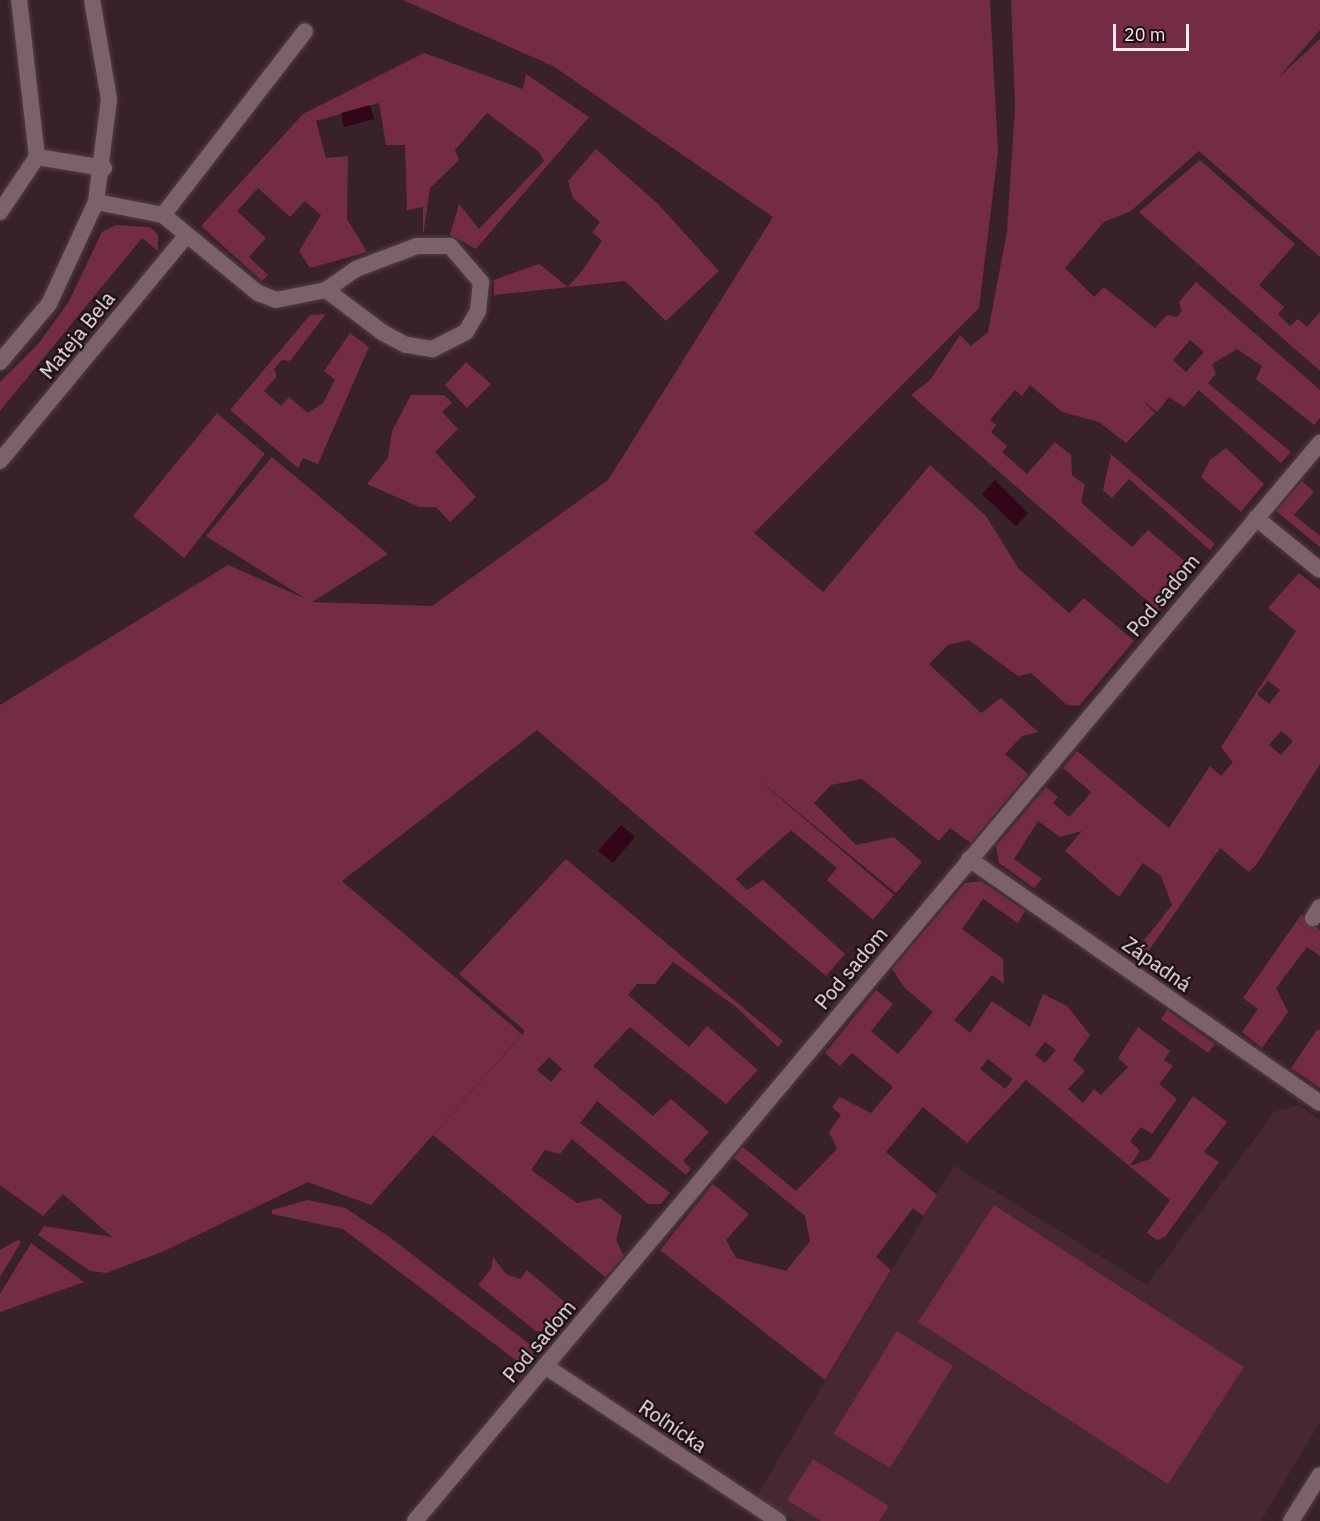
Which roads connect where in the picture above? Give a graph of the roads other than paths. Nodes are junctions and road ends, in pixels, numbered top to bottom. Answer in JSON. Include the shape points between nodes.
{"nodes":[{"id":1,"x":20,"y":0,"type":"edge"},
{"id":2,"x":92,"y":0,"type":"edge"},
{"id":3,"x":305,"y":31,"type":"dead end"},
{"id":4,"x":37,"y":157,"type":"junction"},
{"id":5,"x":104,"y":168,"type":"junction"},
{"id":6,"x":96,"y":202,"type":"junction"},
{"id":7,"x":0,"y":212,"type":"edge"},
{"id":8,"x":163,"y":215,"type":"junction"},
{"id":9,"x":186,"y":236,"type":"junction"},
{"id":10,"x":326,"y":290,"type":"junction"},
{"id":11,"x":0,"y":362,"type":"edge"},
{"id":12,"x":1320,"y":443,"type":"edge"},
{"id":13,"x":0,"y":461,"type":"edge"},
{"id":14,"x":1256,"y":518,"type":"junction"},
{"id":15,"x":1320,"y":570,"type":"edge"},
{"id":16,"x":969,"y":860,"type":"junction"},
{"id":17,"x":1320,"y":1103,"type":"edge"},
{"id":18,"x":545,"y":1366,"type":"junction"},
{"id":19,"x":1320,"y":1474,"type":"edge"},
{"id":20,"x":415,"y":1521,"type":"edge"},
{"id":21,"x":778,"y":1521,"type":"edge"},
{"id":22,"x":1292,"y":1521,"type":"edge"}],
"edges":[{"from":1,"to":4,"type":"street"},
{"from":2,"to":5,"type":"street","name":"Mateja Bela","via":[[109,99]]},
{"from":3,"to":8,"type":"street"},
{"from":4,"to":5,"type":"street"},
{"from":4,"to":7,"type":"street"},
{"from":5,"to":6,"type":"street","name":"Mateja Bela"},
{"from":6,"to":8,"type":"street"},
{"from":6,"to":11,"type":"street","name":"Mateja Bela","via":[[49,304]]},
{"from":8,"to":9,"type":"street"},
{"from":9,"to":10,"type":"street","via":[[258,293],[276,300]]},
{"from":9,"to":13,"type":"street","name":"Mateja Bela"},
{"from":10,"to":10,"type":"street","via":[[356,269],[417,246],[450,246],[481,282],[478,311],[466,332],[432,349],[406,345],[382,332]]},
{"from":12,"to":14,"type":"street","name":"Pod sadom"},
{"from":14,"to":15,"type":"street"},
{"from":14,"to":16,"type":"street","name":"Pod sadom"},
{"from":16,"to":17,"type":"street","name":"Západná"},
{"from":16,"to":18,"type":"street","name":"Pod sadom"},
{"from":18,"to":20,"type":"street","name":"Pod sadom"},
{"from":18,"to":21,"type":"street","name":"Roľnícka"},
{"from":19,"to":22,"type":"street"}]}
